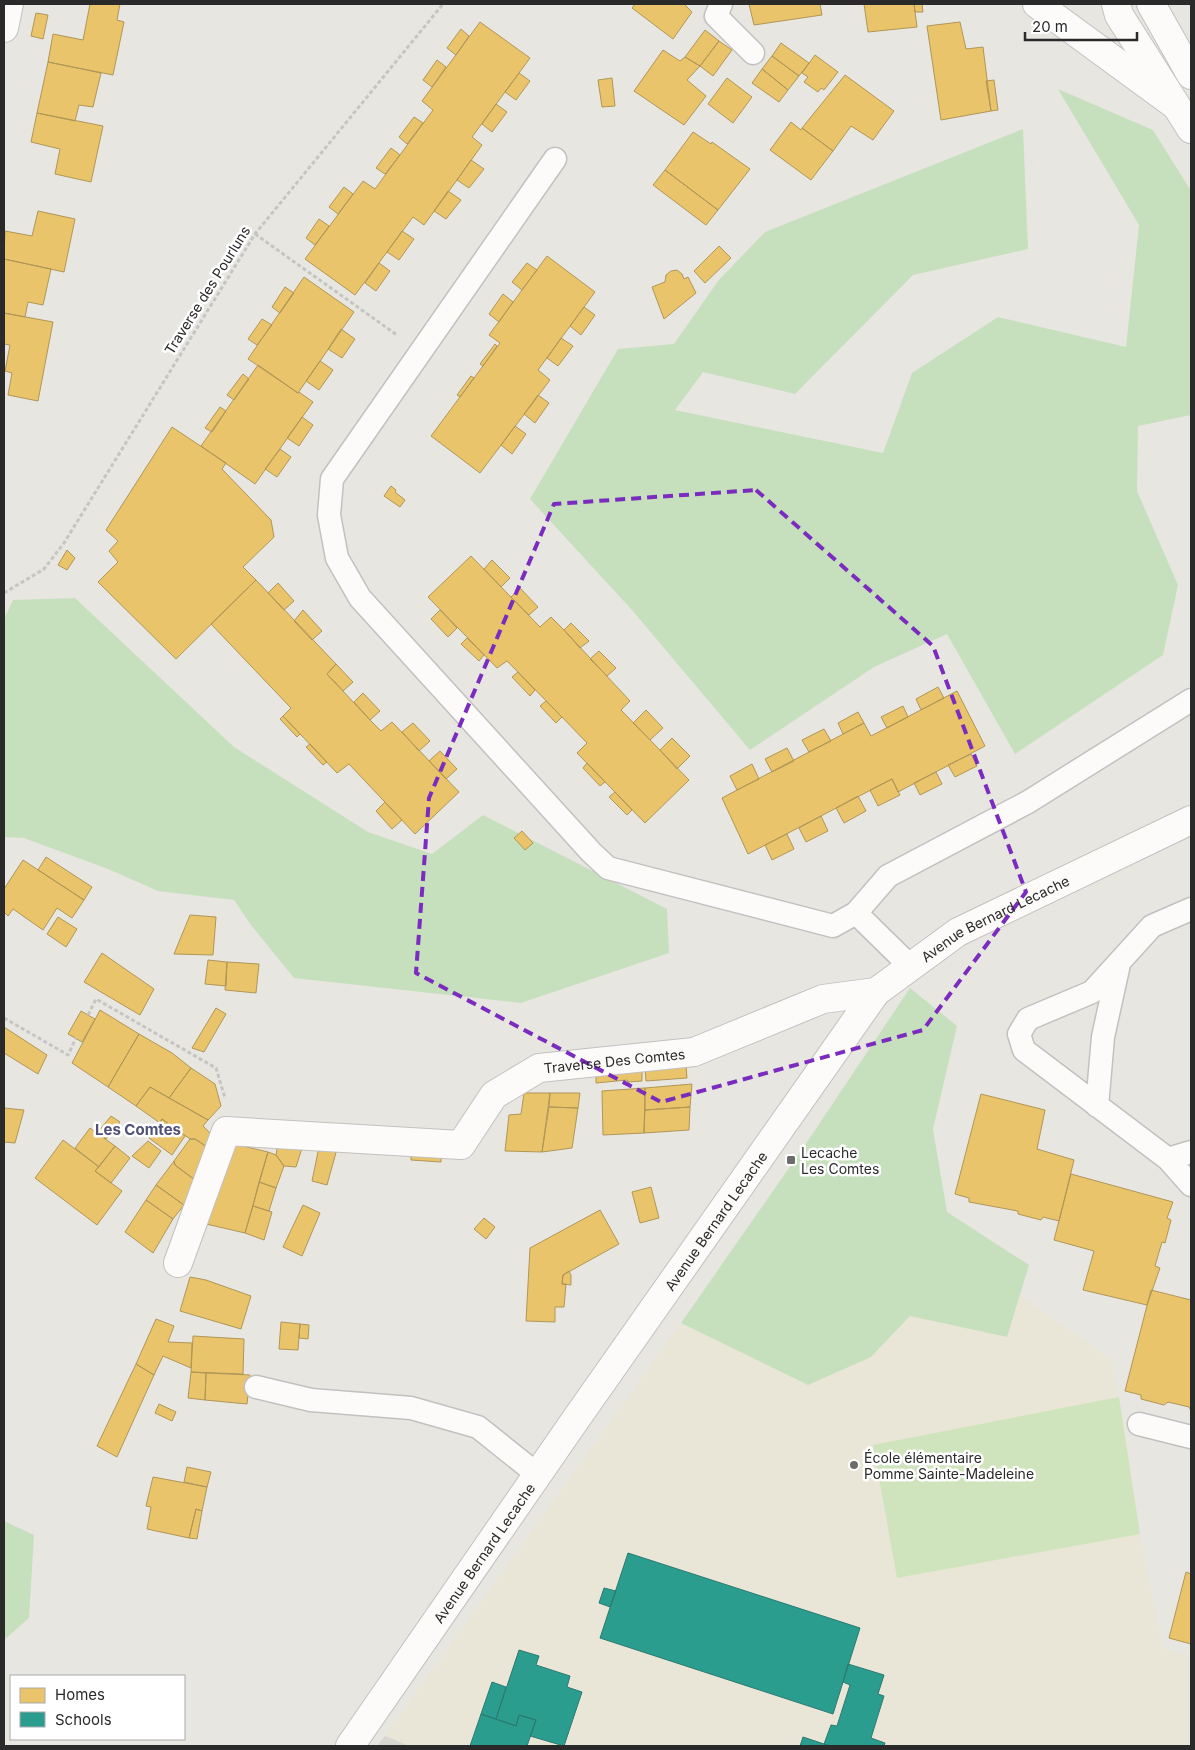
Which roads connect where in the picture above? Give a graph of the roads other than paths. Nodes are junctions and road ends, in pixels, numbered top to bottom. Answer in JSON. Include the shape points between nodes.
{"nodes":[{"id":1,"x":9,"y":4,"type":"edge"},
{"id":2,"x":721,"y":4,"type":"edge"},
{"id":3,"x":1037,"y":4,"type":"edge"},
{"id":4,"x":1116,"y":4,"type":"edge"},
{"id":5,"x":1151,"y":4,"type":"edge"},
{"id":6,"x":4,"y":28,"type":"edge"},
{"id":7,"x":753,"y":53,"type":"dead end"},
{"id":8,"x":1191,"y":75,"type":"edge"},
{"id":9,"x":1175,"y":105,"type":"junction"},
{"id":10,"x":1191,"y":129,"type":"edge"},
{"id":11,"x":556,"y":160,"type":"dead end"},
{"id":12,"x":1191,"y":700,"type":"edge"},
{"id":13,"x":1191,"y":820,"type":"edge"},
{"id":14,"x":1191,"y":909,"type":"edge"},
{"id":15,"x":856,"y":913,"type":"junction"},
{"id":16,"x":1120,"y":960,"type":"junction"},
{"id":17,"x":911,"y":967,"type":"junction"},
{"id":18,"x":876,"y":992,"type":"junction"},
{"id":19,"x":1097,"y":1106,"type":"junction"},
{"id":20,"x":1191,"y":1152,"type":"edge"},
{"id":21,"x":1168,"y":1159,"type":"junction"},
{"id":22,"x":1191,"y":1185,"type":"edge"},
{"id":23,"x":178,"y":1263,"type":"dead end"},
{"id":24,"x":256,"y":1387,"type":"dead end"},
{"id":25,"x":1139,"y":1424,"type":"dead end"},
{"id":26,"x":1191,"y":1437,"type":"edge"},
{"id":27,"x":538,"y":1474,"type":"junction"},
{"id":28,"x":350,"y":1746,"type":"edge"}],
"edges":[{"from":1,"to":6,"type":"street"},
{"from":2,"to":7,"type":"lane","via":[[716,16]]},
{"from":3,"to":9,"type":"street"},
{"from":4,"to":9,"type":"street","via":[[1119,15]]},
{"from":5,"to":8,"type":"street"},
{"from":9,"to":10,"type":"street"},
{"from":11,"to":15,"type":"lane","via":[[332,479],[329,515],[337,558],[360,598],[608,868],[832,926]]},
{"from":12,"to":15,"type":"lane","via":[[1028,802],[888,876]]},
{"from":13,"to":17,"type":"street","name":"Avenue Bernard Lecache","via":[[958,932]]},
{"from":14,"to":16,"type":"lane","via":[[1152,926]]},
{"from":15,"to":17,"type":"lane"},
{"from":16,"to":19,"type":"lane","via":[[1103,1037]]},
{"from":16,"to":19,"type":"lane","via":[[1092,992],[1028,1020],[1019,1034],[1024,1050]]},
{"from":17,"to":18,"type":"street","name":"Avenue Bernard Lecache"},
{"from":18,"to":23,"type":"street","name":"Traverse Des Comtes","via":[[823,999],[694,1052],[538,1068],[494,1095],[461,1144],[226,1131]]},
{"from":18,"to":27,"type":"street","name":"Avenue Bernard Lecache"},
{"from":19,"to":21,"type":"lane"},
{"from":20,"to":21,"type":"lane"},
{"from":21,"to":22,"type":"lane"},
{"from":24,"to":27,"type":"lane","via":[[311,1400],[411,1408],[478,1428]]},
{"from":25,"to":26,"type":"lane"},
{"from":27,"to":28,"type":"street","name":"Avenue Bernard Lecache"}]}
